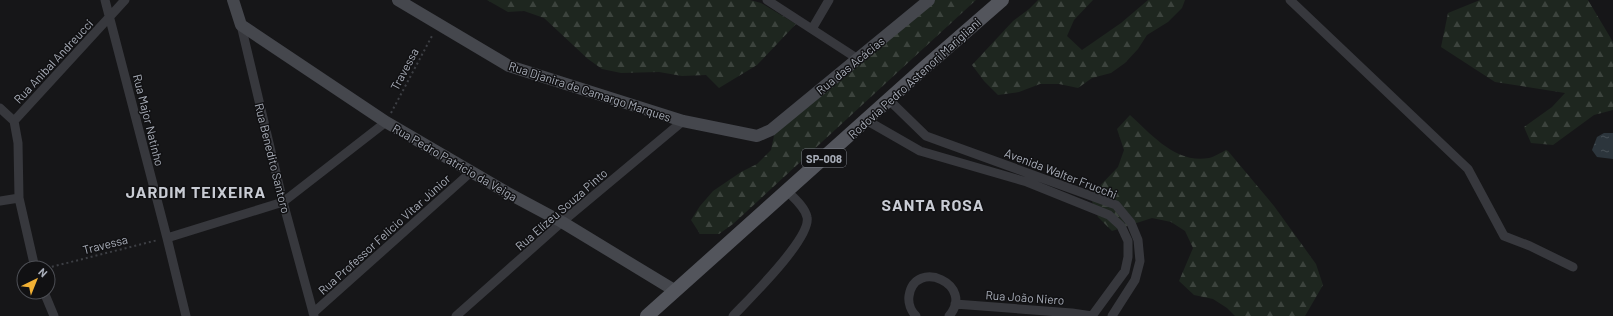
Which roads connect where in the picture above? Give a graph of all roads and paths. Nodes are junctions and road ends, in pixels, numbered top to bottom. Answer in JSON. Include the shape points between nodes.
{"nodes":[{"id":1,"x":105,"y":0,"type":"edge"},
{"id":2,"x":125,"y":0,"type":"edge"},
{"id":3,"x":233,"y":0,"type":"edge"},
{"id":4,"x":398,"y":0,"type":"edge"},
{"id":5,"x":766,"y":0,"type":"edge"},
{"id":6,"x":829,"y":0,"type":"edge"},
{"id":7,"x":929,"y":0,"type":"edge"},
{"id":8,"x":1002,"y":0,"type":"edge"},
{"id":9,"x":1290,"y":0,"type":"edge"},
{"id":10,"x":110,"y":17,"type":"junction"},
{"id":11,"x":438,"y":24,"type":"junction"},
{"id":12,"x":241,"y":25,"type":"junction"},
{"id":13,"x":812,"y":29,"type":"junction"},
{"id":14,"x":858,"y":59,"type":"junction"},
{"id":15,"x":889,"y":100,"type":"junction"},
{"id":16,"x":0,"y":108,"type":"edge"},
{"id":17,"x":866,"y":120,"type":"junction"},
{"id":18,"x":14,"y":121,"type":"junction"},
{"id":19,"x":683,"y":121,"type":"junction"},
{"id":20,"x":386,"y":122,"type":"junction"},
{"id":21,"x":771,"y":130,"type":"joint"},
{"id":22,"x":926,"y":136,"type":"junction"},
{"id":23,"x":920,"y":151,"type":"junction"},
{"id":24,"x":472,"y":172,"type":"junction"},
{"id":25,"x":787,"y":190,"type":"junction"},
{"id":26,"x":19,"y":198,"type":"junction"},
{"id":27,"x":0,"y":201,"type":"edge"},
{"id":28,"x":283,"y":202,"type":"junction"},
{"id":29,"x":562,"y":222,"type":"junction"},
{"id":30,"x":167,"y":238,"type":"junction"},
{"id":31,"x":33,"y":260,"type":"edge"},
{"id":32,"x":56,"y":266,"type":"edge"},
{"id":33,"x":1573,"y":267,"type":"dead end"},
{"id":34,"x":674,"y":290,"type":"junction"},
{"id":35,"x":47,"y":300,"type":"edge"},
{"id":36,"x":955,"y":304,"type":"junction"},
{"id":37,"x":313,"y":315,"type":"edge"},
{"id":38,"x":914,"y":315,"type":"edge"},
{"id":39,"x":54,"y":316,"type":"edge"},
{"id":40,"x":186,"y":316,"type":"edge"},
{"id":41,"x":456,"y":316,"type":"edge"},
{"id":42,"x":647,"y":316,"type":"edge"},
{"id":43,"x":733,"y":316,"type":"edge"},
{"id":44,"x":949,"y":316,"type":"edge"},
{"id":45,"x":1092,"y":316,"type":"edge"},
{"id":46,"x":1112,"y":316,"type":"edge"}],
"edges":[{"from":1,"to":10,"type":"street","name":"Rua Major Natinho"},
{"from":2,"to":10,"type":"street","name":"Rua Anibal Andreucci"},
{"from":3,"to":12,"type":"street","name":"Rua Benedito Santoro"},
{"from":4,"to":11,"type":"street","name":"Rua Djanira de Camargo Marques"},
{"from":5,"to":13,"type":"street"},
{"from":6,"to":13,"type":"street"},
{"from":7,"to":14,"type":"street","name":"Rua das Acácias"},
{"from":8,"to":15,"type":"main road","name":"Rodovia Pedro Astenori Marigliani","number":"SP-008"},
{"from":9,"to":33,"type":"street","via":[[1468,169],[1504,236]]},
{"from":10,"to":18,"type":"street","name":"Rua Anibal Andreucci"},
{"from":10,"to":30,"type":"street","name":"Rua Major Natinho"},
{"from":11,"to":19,"type":"street","name":"Rua Djanira de Camargo Marques","via":[[509,66]]},
{"from":11,"to":20,"type":"path","name":"Travessa"},
{"from":12,"to":20,"type":"street","name":"Rua Pedro Patrício da Veiga"},
{"from":12,"to":28,"type":"street","name":"Rua Benedito Santoro"},
{"from":13,"to":14,"type":"street"},
{"from":14,"to":21,"type":"street","name":"Rua das Acácias"},
{"from":15,"to":17,"type":"main road","name":"Rodovia Pedro Astenori Marigliani","number":"SP-008"},
{"from":15,"to":22,"type":"street"},
{"from":16,"to":18,"type":"street"},
{"from":17,"to":23,"type":"street","name":"Avenida Walter Frucchi"},
{"from":17,"to":25,"type":"main road","name":"Rodovia Pedro Astenori Marigliani","number":"SP-008"},
{"from":18,"to":26,"type":"street","via":[[18,143]]},
{"from":19,"to":21,"type":"street","name":"Rua Djanira de Camargo Marques","via":[[757,136]]},
{"from":19,"to":29,"type":"street","name":"Rua Elizeu Souza Pinto"},
{"from":20,"to":24,"type":"street","name":"Rua Pedro Patrício da Veiga"},
{"from":20,"to":28,"type":"street"},
{"from":22,"to":23,"type":"street"},
{"from":22,"to":46,"type":"street","name":"Avenida Walter Frucchi","via":[[1116,205],[1131,223],[1138,240],[1140,261],[1135,280]]},
{"from":23,"to":45,"type":"street","name":"Avenida Walter Frucchi","via":[[1027,182],[1109,215],[1121,226],[1128,241],[1125,271]]},
{"from":24,"to":29,"type":"street","name":"Rua Pedro Patrício da Veiga"},
{"from":24,"to":37,"type":"street","name":"Rua Professor Felicio Vitar Júnior"},
{"from":25,"to":34,"type":"main road","name":"Rodovia Pedro Astenori Marigliani","number":"SP-008"},
{"from":25,"to":43,"type":"street","via":[[808,217],[807,227],[784,262]]},
{"from":26,"to":27,"type":"street"},
{"from":26,"to":31,"type":"street"},
{"from":28,"to":30,"type":"street"},
{"from":28,"to":37,"type":"street","name":"Rua Benedito Santoro"},
{"from":29,"to":34,"type":"street","name":"Rua Pedro Patrício da Veiga"},
{"from":29,"to":41,"type":"street","name":"Rua Elizeu Souza Pinto"},
{"from":30,"to":32,"type":"path","name":"Travessa"},
{"from":30,"to":40,"type":"street","name":"Rua Major Natinho"},
{"from":34,"to":42,"type":"main road","name":"Rodovia Pedro Astenori Marigliani","number":"SP-008"},
{"from":35,"to":39,"type":"street"},
{"from":36,"to":38,"type":"street","via":[[953,289],[948,283],[934,277],[926,277],[919,280],[910,292],[910,307]]},
{"from":36,"to":44,"type":"street"},
{"from":36,"to":45,"type":"street","name":"Rua João Niero"}]}
